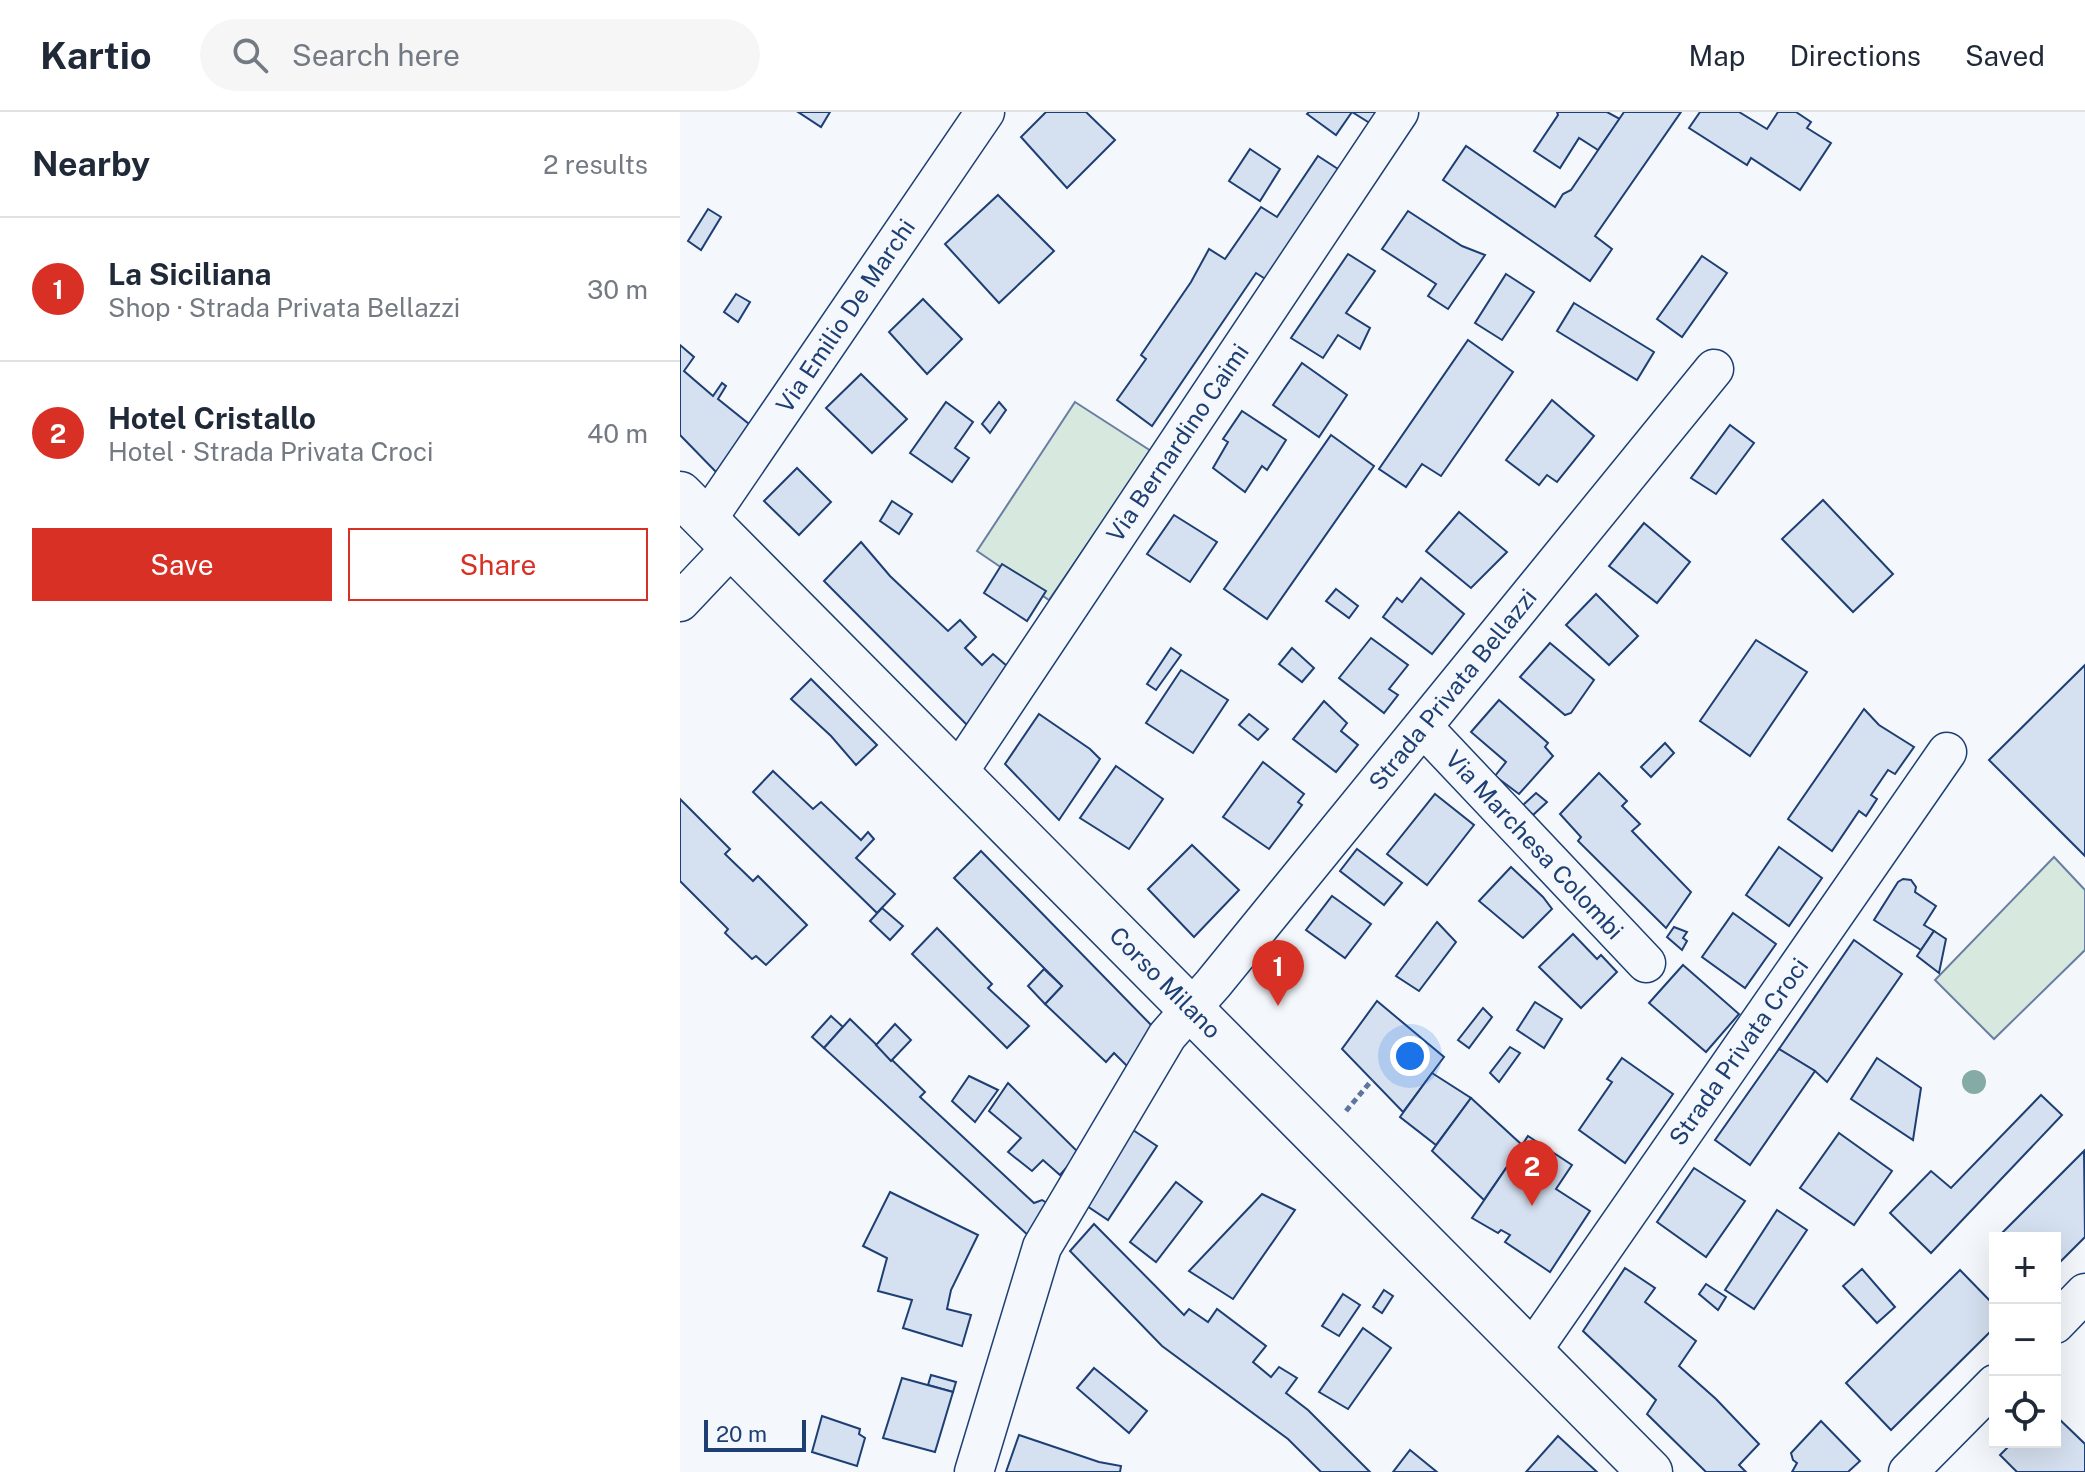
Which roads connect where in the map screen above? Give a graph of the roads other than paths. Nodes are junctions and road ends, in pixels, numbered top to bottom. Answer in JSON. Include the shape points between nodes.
{"nodes":[{"id":1,"x":985,"y":112,"type":"edge"},
{"id":2,"x":1399,"y":112,"type":"edge"},
{"id":3,"x":1714,"y":369,"type":"dead end"},
{"id":4,"x":706,"y":521,"type":"edge"},
{"id":5,"x":680,"y":602,"type":"edge"},
{"id":6,"x":1423,"y":727,"type":"junction"},
{"id":7,"x":1947,"y":752,"type":"dead end"},
{"id":8,"x":957,"y":774,"type":"junction"},
{"id":9,"x":1646,"y":963,"type":"dead end"},
{"id":10,"x":1191,"y":1010,"type":"junction"},
{"id":11,"x":2085,"y":1293,"type":"edge"},
{"id":12,"x":2061,"y":1318,"type":"edge"},
{"id":13,"x":1531,"y":1352,"type":"junction"},
{"id":14,"x":1989,"y":1390,"type":"edge"},
{"id":15,"x":974,"y":1472,"type":"edge"},
{"id":16,"x":1650,"y":1472,"type":"edge"},
{"id":17,"x":1908,"y":1472,"type":"edge"}],
"edges":[{"from":1,"to":4,"type":"street","name":"Via Emilio De Marchi"},
{"from":2,"to":8,"type":"street","name":"Via Bernardino Caimi"},
{"from":3,"to":6,"type":"street","name":"Strada Privata Bellazzi"},
{"from":4,"to":5,"type":"street","name":"Via Emilio De Marchi"},
{"from":4,"to":8,"type":"main road","name":"Corso Milano"},
{"from":6,"to":9,"type":"street","name":"Via Marchesa Colombi"},
{"from":6,"to":10,"type":"street","name":"Strada Privata Bellazzi"},
{"from":7,"to":13,"type":"street","name":"Strada Privata Croci"},
{"from":8,"to":10,"type":"main road","name":"Corso Milano"},
{"from":10,"to":13,"type":"main road","name":"Corso Milano"},
{"from":10,"to":15,"type":"street","name":"Strada Privata Bellazzi","via":[[1167,1036],[1042,1247]]},
{"from":11,"to":12,"type":"street"},
{"from":13,"to":16,"type":"main road","name":"Corso Milano"},
{"from":14,"to":17,"type":"street"}]}
